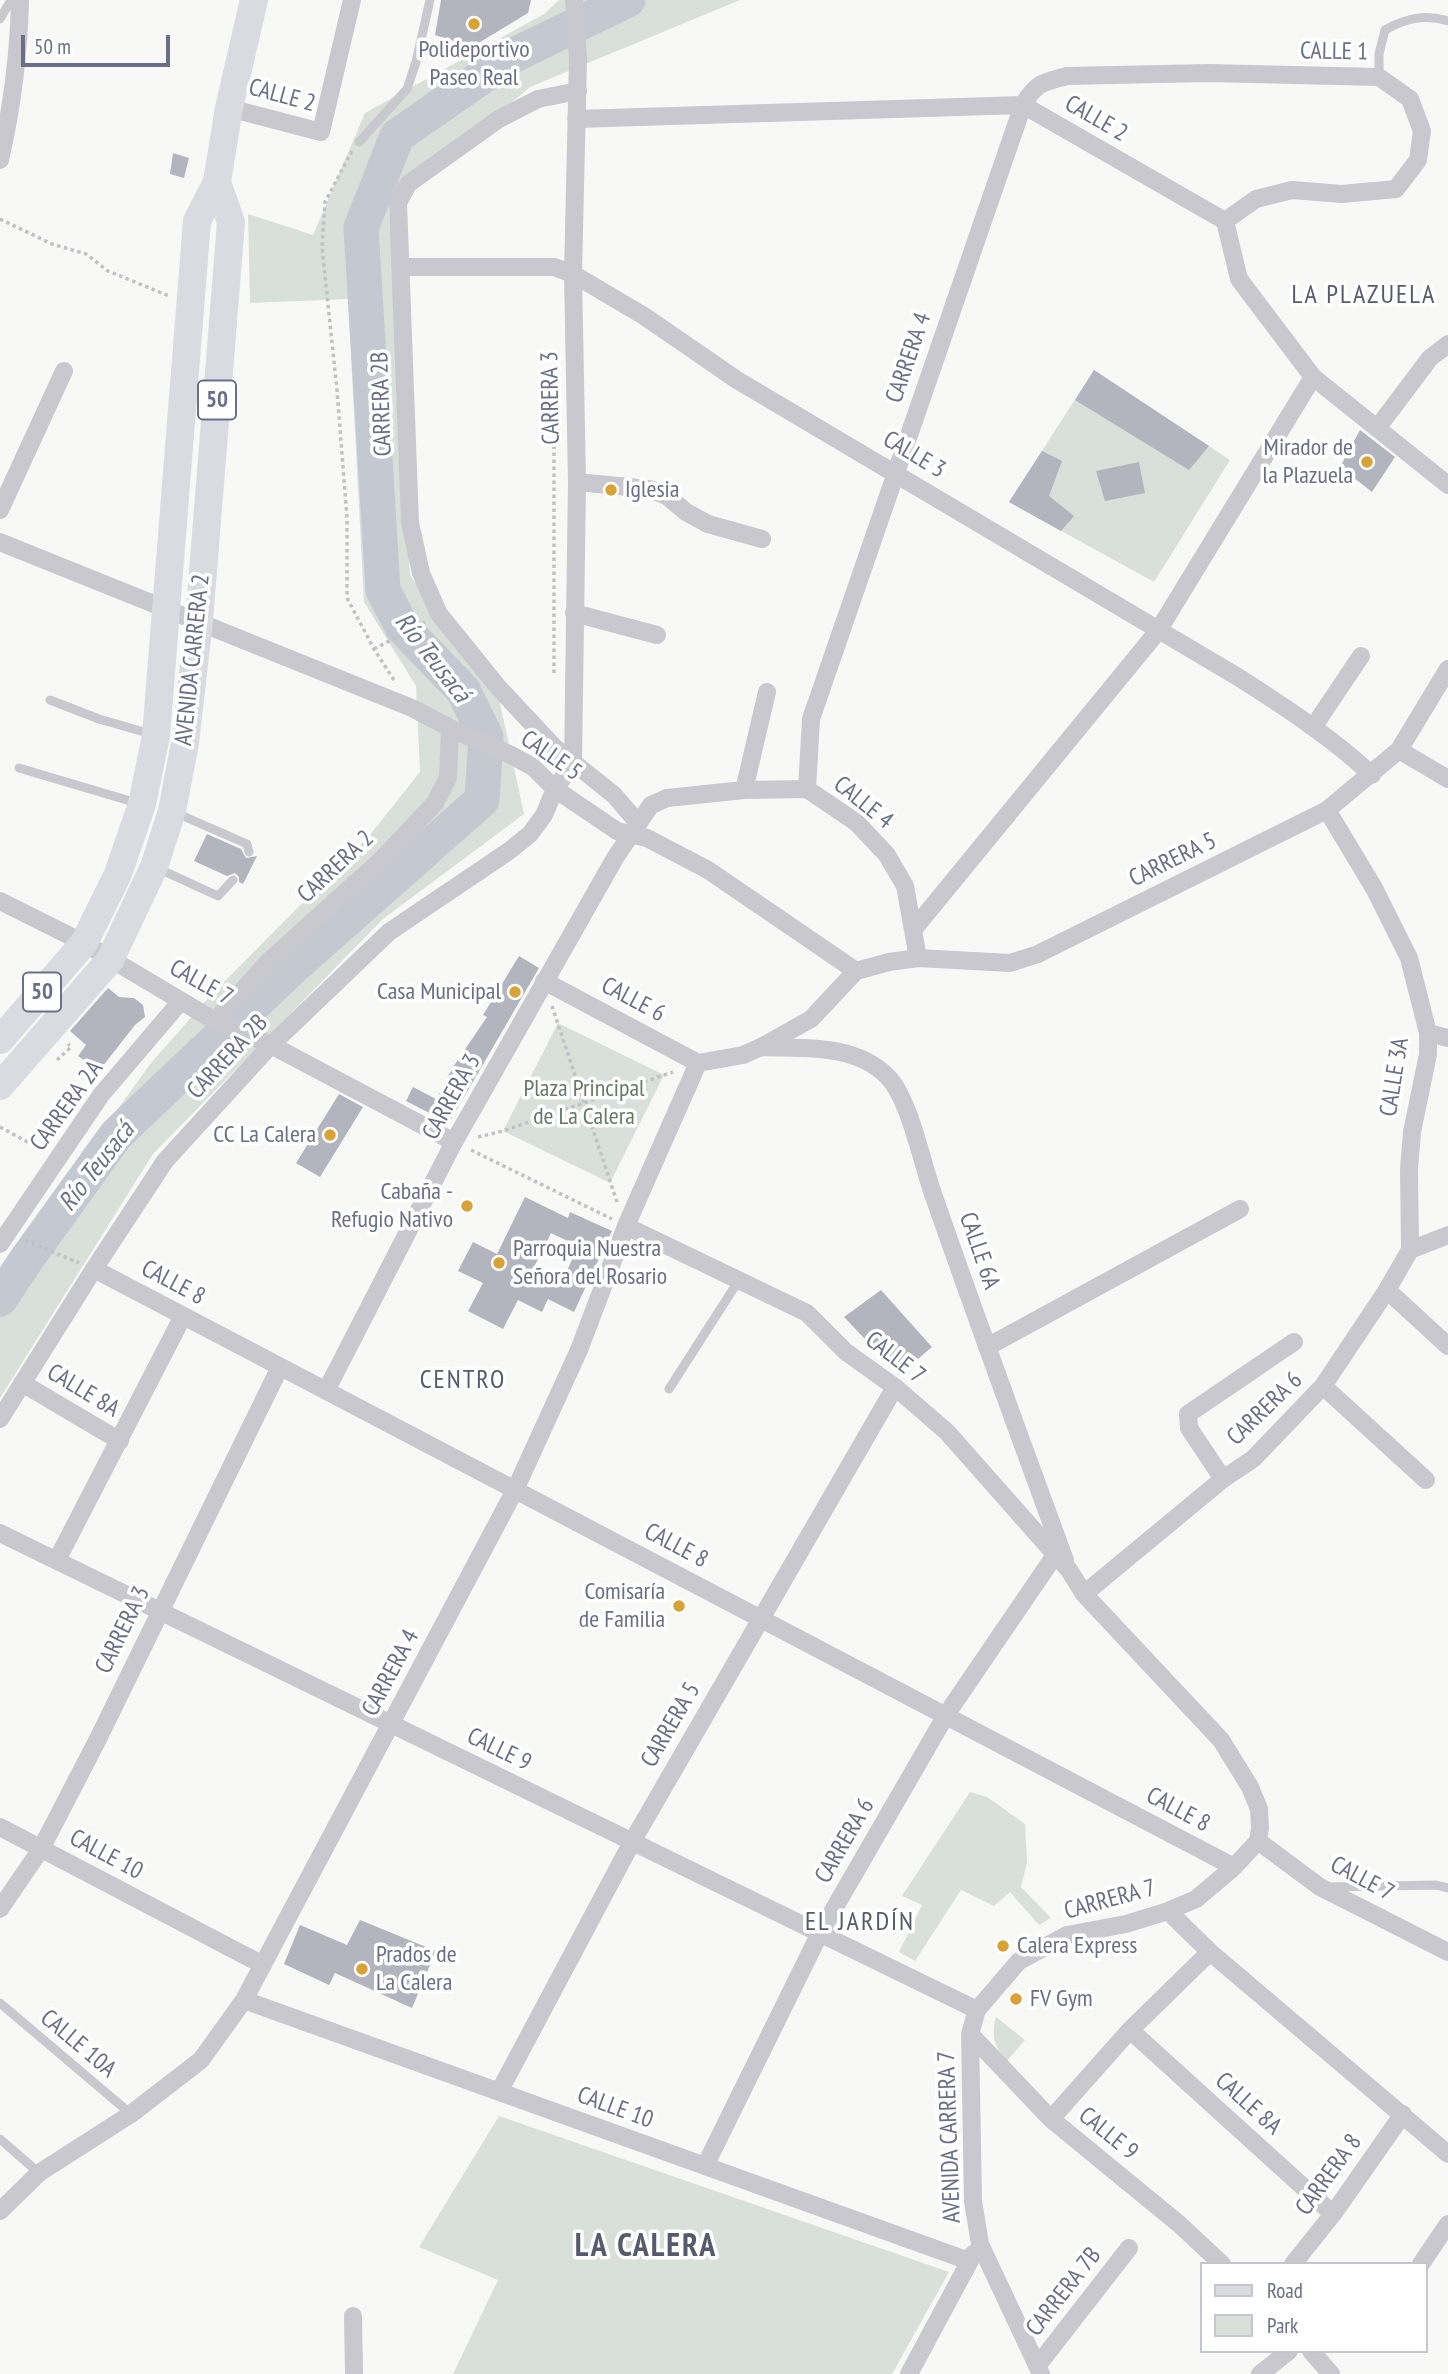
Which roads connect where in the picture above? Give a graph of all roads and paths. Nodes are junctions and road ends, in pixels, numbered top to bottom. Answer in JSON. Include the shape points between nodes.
{"nodes":[{"id":1,"x":11,"y":0,"type":"edge"},
{"id":2,"x":20,"y":0,"type":"edge"},
{"id":3,"x":254,"y":0,"type":"edge"},
{"id":4,"x":352,"y":0,"type":"edge"},
{"id":5,"x":430,"y":0,"type":"edge"},
{"id":6,"x":574,"y":0,"type":"edge"},
{"id":7,"x":0,"y":19,"type":"edge"},
{"id":8,"x":1448,"y":21,"type":"edge"},
{"id":9,"x":1379,"y":77,"type":"junction"},
{"id":10,"x":578,"y":91,"type":"junction"},
{"id":11,"x":1023,"y":105,"type":"junction"},
{"id":12,"x":229,"y":108,"type":"junction"},
{"id":13,"x":576,"y":120,"type":"junction"},
{"id":14,"x":359,"y":142,"type":"joint"},
{"id":15,"x":0,"y":160,"type":"edge"},
{"id":16,"x":217,"y":182,"type":"junction"},
{"id":17,"x":0,"y":219,"type":"edge"},
{"id":18,"x":1224,"y":221,"type":"junction"},
{"id":19,"x":402,"y":267,"type":"junction"},
{"id":20,"x":573,"y":274,"type":"junction"},
{"id":21,"x":191,"y":303,"type":"junction"},
{"id":22,"x":1448,"y":344,"type":"edge"},
{"id":23,"x":64,"y":371,"type":"dead end"},
{"id":24,"x":1313,"y":377,"type":"junction"},
{"id":25,"x":1378,"y":427,"type":"junction"},
{"id":26,"x":895,"y":472,"type":"junction"},
{"id":27,"x":577,"y":482,"type":"junction"},
{"id":28,"x":1448,"y":485,"type":"edge"},
{"id":29,"x":0,"y":510,"type":"edge"},
{"id":30,"x":762,"y":539,"type":"dead end"},
{"id":31,"x":0,"y":542,"type":"edge"},
{"id":32,"x":165,"y":609,"type":"junction"},
{"id":33,"x":439,"y":614,"type":"junction"},
{"id":34,"x":574,"y":614,"type":"junction"},
{"id":35,"x":199,"y":621,"type":"junction"},
{"id":36,"x":1158,"y":631,"type":"junction"},
{"id":37,"x":657,"y":635,"type":"dead end"},
{"id":38,"x":374,"y":649,"type":"junction"},
{"id":39,"x":1361,"y":656,"type":"dead end"},
{"id":40,"x":1448,"y":669,"type":"edge"},
{"id":41,"x":766,"y":692,"type":"dead end"},
{"id":42,"x":50,"y":700,"type":"dead end"},
{"id":43,"x":412,"y":708,"type":"junction"},
{"id":44,"x":1314,"y":726,"type":"junction"},
{"id":45,"x":454,"y":730,"type":"junction"},
{"id":46,"x":156,"y":736,"type":"junction"},
{"id":47,"x":1399,"y":750,"type":"junction"},
{"id":48,"x":573,"y":764,"type":"junction"},
{"id":49,"x":19,"y":768,"type":"dead end"},
{"id":50,"x":1372,"y":775,"type":"junction"},
{"id":51,"x":1448,"y":779,"type":"edge"},
{"id":52,"x":555,"y":789,"type":"junction"},
{"id":53,"x":807,"y":789,"type":"junction"},
{"id":54,"x":744,"y":790,"type":"junction"},
{"id":55,"x":142,"y":804,"type":"junction"},
{"id":56,"x":1327,"y":810,"type":"junction"},
{"id":57,"x":172,"y":811,"type":"junction"},
{"id":58,"x":635,"y":829,"type":"junction"},
{"id":59,"x":249,"y":852,"type":"dead end"},
{"id":60,"x":154,"y":867,"type":"junction"},
{"id":61,"x":233,"y":880,"type":"dead end"},
{"id":62,"x":0,"y":901,"type":"edge"},
{"id":63,"x":913,"y":930,"type":"junction"},
{"id":64,"x":84,"y":943,"type":"junction"},
{"id":65,"x":918,"y":958,"type":"junction"},
{"id":66,"x":110,"y":960,"type":"junction"},
{"id":67,"x":856,"y":971,"type":"junction"},
{"id":68,"x":544,"y":981,"type":"junction"},
{"id":69,"x":181,"y":1001,"type":"junction"},
{"id":70,"x":215,"y":1021,"type":"junction"},
{"id":71,"x":1428,"y":1033,"type":"junction"},
{"id":72,"x":1448,"y":1038,"type":"edge"},
{"id":73,"x":0,"y":1040,"type":"edge"},
{"id":74,"x":271,"y":1045,"type":"junction"},
{"id":75,"x":761,"y":1047,"type":"junction"},
{"id":76,"x":698,"y":1063,"type":"junction"},
{"id":77,"x":0,"y":1086,"type":"edge"},
{"id":78,"x":584,"y":1103,"type":"junction"},
{"id":79,"x":0,"y":1127,"type":"edge"},
{"id":80,"x":454,"y":1142,"type":"junction"},
{"id":81,"x":58,"y":1158,"type":"junction"},
{"id":82,"x":1240,"y":1209,"type":"dead end"},
{"id":83,"x":626,"y":1226,"type":"junction"},
{"id":84,"x":1448,"y":1236,"type":"edge"},
{"id":85,"x":5,"y":1239,"type":"edge"},
{"id":86,"x":1410,"y":1250,"type":"junction"},
{"id":87,"x":94,"y":1269,"type":"junction"},
{"id":88,"x":740,"y":1279,"type":"junction"},
{"id":89,"x":1387,"y":1290,"type":"junction"},
{"id":90,"x":183,"y":1316,"type":"junction"},
{"id":91,"x":1294,"y":1342,"type":"dead end"},
{"id":92,"x":1448,"y":1346,"type":"edge"},
{"id":93,"x":986,"y":1347,"type":"junction"},
{"id":94,"x":280,"y":1367,"type":"junction"},
{"id":95,"x":22,"y":1383,"type":"junction"},
{"id":96,"x":1323,"y":1386,"type":"junction"},
{"id":97,"x":895,"y":1387,"type":"junction"},
{"id":98,"x":669,"y":1389,"type":"dead end"},
{"id":99,"x":326,"y":1391,"type":"junction"},
{"id":100,"x":0,"y":1419,"type":"edge"},
{"id":101,"x":120,"y":1441,"type":"junction"},
{"id":102,"x":1223,"y":1479,"type":"junction"},
{"id":103,"x":1426,"y":1480,"type":"dead end"},
{"id":104,"x":515,"y":1490,"type":"junction"},
{"id":105,"x":0,"y":1533,"type":"edge"},
{"id":106,"x":1055,"y":1555,"type":"junction"},
{"id":107,"x":57,"y":1560,"type":"junction"},
{"id":108,"x":1069,"y":1570,"type":"junction"},
{"id":109,"x":1084,"y":1594,"type":"junction"},
{"id":110,"x":160,"y":1611,"type":"junction"},
{"id":111,"x":760,"y":1618,"type":"junction"},
{"id":112,"x":946,"y":1715,"type":"junction"},
{"id":113,"x":391,"y":1724,"type":"junction"},
{"id":114,"x":0,"y":1827,"type":"edge"},
{"id":115,"x":1258,"y":1841,"type":"junction"},
{"id":116,"x":632,"y":1842,"type":"junction"},
{"id":117,"x":41,"y":1849,"type":"junction"},
{"id":118,"x":1234,"y":1867,"type":"junction"},
{"id":119,"x":1320,"y":1887,"type":"junction"},
{"id":120,"x":1448,"y":1888,"type":"edge"},
{"id":121,"x":0,"y":1909,"type":"edge"},
{"id":122,"x":1168,"y":1912,"type":"junction"},
{"id":123,"x":820,"y":1933,"type":"junction"},
{"id":124,"x":1210,"y":1952,"type":"junction"},
{"id":125,"x":1448,"y":1952,"type":"edge"},
{"id":126,"x":263,"y":1965,"type":"junction"},
{"id":127,"x":244,"y":2000,"type":"junction"},
{"id":128,"x":0,"y":2004,"type":"edge"},
{"id":129,"x":977,"y":2010,"type":"junction"},
{"id":130,"x":1130,"y":2030,"type":"junction"},
{"id":131,"x":970,"y":2034,"type":"junction"},
{"id":132,"x":499,"y":2092,"type":"junction"},
{"id":133,"x":131,"y":2114,"type":"junction"},
{"id":134,"x":1403,"y":2114,"type":"junction"},
{"id":135,"x":1051,"y":2119,"type":"junction"},
{"id":136,"x":0,"y":2139,"type":"edge"},
{"id":137,"x":1448,"y":2154,"type":"edge"},
{"id":138,"x":705,"y":2166,"type":"junction"},
{"id":139,"x":39,"y":2174,"type":"junction"},
{"id":140,"x":0,"y":2211,"type":"edge"},
{"id":141,"x":1333,"y":2214,"type":"junction"},
{"id":142,"x":1448,"y":2224,"type":"edge"},
{"id":143,"x":980,"y":2244,"type":"junction"},
{"id":144,"x":1129,"y":2248,"type":"dead end"},
{"id":145,"x":969,"y":2260,"type":"junction"},
{"id":146,"x":1220,"y":2262,"type":"edge"},
{"id":147,"x":1295,"y":2262,"type":"edge"},
{"id":148,"x":1422,"y":2262,"type":"edge"},
{"id":149,"x":353,"y":2316,"type":"dead end"},
{"id":150,"x":1286,"y":2353,"type":"edge"},
{"id":151,"x":1313,"y":2353,"type":"edge"},
{"id":152,"x":1039,"y":2370,"type":"edge"},
{"id":153,"x":354,"y":2374,"type":"edge"},
{"id":154,"x":908,"y":2374,"type":"edge"},
{"id":155,"x":1260,"y":2374,"type":"edge"},
{"id":156,"x":1331,"y":2374,"type":"edge"}],
"edges":[{"from":1,"to":7,"type":"lane"},
{"from":2,"to":15,"type":"street","via":[[19,44]]},
{"from":3,"to":12,"type":"main road","name":"AVENIDA CARRERA 2","number":"50"},
{"from":4,"to":12,"type":"street","name":"CALLE 2","via":[[321,132]]},
{"from":5,"to":14,"type":"lane","via":[[407,89]]},
{"from":6,"to":10,"type":"street","name":"CARRERA 3"},
{"from":8,"to":9,"type":"lane","via":[[1416,17],[1385,30]]},
{"from":9,"to":11,"type":"street","name":"CALLE 1","via":[[1067,76],[1033,89]]},
{"from":9,"to":18,"type":"street","name":"CALLE 1","via":[[1410,99],[1422,131],[1418,160],[1396,189],[1342,194],[1292,190],[1256,199]]},
{"from":10,"to":13,"type":"street","name":"CARRERA 3"},
{"from":10,"to":19,"type":"street","name":"CARRERA 2B","via":[[538,99],[499,119],[408,184],[398,203]]},
{"from":11,"to":13,"type":"street"},
{"from":11,"to":18,"type":"street","name":"CALLE 2"},
{"from":11,"to":26,"type":"street","name":"CARRERA 4"},
{"from":12,"to":16,"type":"main road","name":"AVENIDA CARRERA 2","number":"50"},
{"from":13,"to":20,"type":"street","name":"CARRERA 3"},
{"from":14,"to":38,"type":"path","via":[[325,202],[322,247],[347,518],[347,598]]},
{"from":16,"to":21,"type":"main road","name":"AVENIDA CARRERA 2","number":"50","via":[[197,221]]},
{"from":16,"to":35,"type":"main road","name":"AVENIDA CARRERA 2","number":"50","via":[[231,222]]},
{"from":17,"to":21,"type":"path","via":[[52,244],[86,254],[108,271]]},
{"from":18,"to":24,"type":"street","via":[[1239,279]]},
{"from":19,"to":20,"type":"street","name":"CALLE 3","via":[[554,267]]},
{"from":19,"to":33,"type":"street","name":"CARRERA 2B","via":[[410,523],[421,573]]},
{"from":20,"to":26,"type":"street","name":"CALLE 3","via":[[737,380]]},
{"from":20,"to":27,"type":"street","name":"CARRERA 3"},
{"from":21,"to":32,"type":"main road","name":"AVENIDA CARRERA 2","number":"50"},
{"from":22,"to":25,"type":"street","via":[[1430,358]]},
{"from":23,"to":29,"type":"street"},
{"from":24,"to":25,"type":"street"},
{"from":24,"to":36,"type":"street"},
{"from":25,"to":28,"type":"street"},
{"from":26,"to":36,"type":"street","name":"CALLE 3"},
{"from":26,"to":53,"type":"street","name":"CARRERA 4","via":[[811,719]]},
{"from":27,"to":30,"type":"street","via":[[649,489],[708,524]]},
{"from":27,"to":34,"type":"street","name":"CARRERA 3"},
{"from":31,"to":32,"type":"street","name":"CALLE 5"},
{"from":32,"to":35,"type":"street","name":"CALLE 5"},
{"from":32,"to":46,"type":"main road","name":"AVENIDA CARRERA 2","number":"50"},
{"from":33,"to":38,"type":"path"},
{"from":33,"to":48,"type":"street","name":"CARRERA 2B","via":[[498,687]]},
{"from":34,"to":37,"type":"street"},
{"from":34,"to":48,"type":"street","name":"CARRERA 3"},
{"from":35,"to":43,"type":"street","name":"CALLE 5"},
{"from":35,"to":57,"type":"main road","name":"AVENIDA CARRERA 2","number":"50"},
{"from":36,"to":44,"type":"street","name":"CALLE 3"},
{"from":36,"to":63,"type":"street"},
{"from":38,"to":43,"type":"path"},
{"from":39,"to":44,"type":"street"},
{"from":40,"to":47,"type":"street","name":"CARRERA 5"},
{"from":41,"to":54,"type":"street"},
{"from":42,"to":46,"type":"lane"},
{"from":43,"to":45,"type":"street","name":"CALLE 5"},
{"from":44,"to":50,"type":"street","name":"CALLE 3"},
{"from":45,"to":52,"type":"street","name":"CALLE 5","via":[[533,767]]},
{"from":45,"to":70,"type":"street","name":"CARRERA 2","via":[[448,778],[435,803],[380,862],[267,963]]},
{"from":46,"to":55,"type":"main road","name":"AVENIDA CARRERA 2","number":"50"},
{"from":47,"to":50,"type":"street","name":"CARRERA 5"},
{"from":47,"to":51,"type":"street"},
{"from":48,"to":52,"type":"street"},
{"from":48,"to":58,"type":"street","name":"CARRERA 2B","via":[[628,809]]},
{"from":49,"to":55,"type":"lane"},
{"from":50,"to":56,"type":"street","name":"CARRERA 5"},
{"from":52,"to":58,"type":"street","name":"CALLE 5","via":[[617,831]]},
{"from":52,"to":74,"type":"street","name":"CARRERA 2B","via":[[530,834],[389,932]]},
{"from":53,"to":54,"type":"street","name":"CALLE 4"},
{"from":53,"to":63,"type":"street","name":"CALLE 4","via":[[857,823],[887,855],[905,886]]},
{"from":54,"to":58,"type":"street","name":"CALLE 4","via":[[667,798],[651,806]]},
{"from":55,"to":57,"type":"main road"},
{"from":55,"to":64,"type":"main road","name":"AVENIDA CARRERA 2","number":"50","via":[[118,874]]},
{"from":56,"to":65,"type":"street","name":"CARRERA 5","via":[[1038,954],[1010,962]]},
{"from":56,"to":71,"type":"street","name":"CALLE 3A","via":[[1409,958]]},
{"from":57,"to":59,"type":"lane","via":[[247,844]]},
{"from":57,"to":60,"type":"main road","name":"AVENIDA CARRERA 2","number":"50"},
{"from":58,"to":67,"type":"street","name":"CALLE 5","via":[[708,870]]},
{"from":58,"to":68,"type":"street","name":"CARRERA 3"},
{"from":60,"to":61,"type":"lane","via":[[218,896]]},
{"from":60,"to":66,"type":"main road","name":"AVENIDA CARRERA 2","number":"50"},
{"from":62,"to":64,"type":"street","name":"CALLE 7"},
{"from":63,"to":65,"type":"street","name":"CALLE 4"},
{"from":64,"to":66,"type":"street","name":"CALLE 7"},
{"from":64,"to":73,"type":"main road","name":"AVENIDA CARRERA 2","number":"50"},
{"from":65,"to":67,"type":"street","name":"CARRERA 5"},
{"from":66,"to":69,"type":"street","name":"CALLE 7"},
{"from":66,"to":77,"type":"main road","name":"AVENIDA CARRERA 2","number":"50"},
{"from":67,"to":75,"type":"street","via":[[811,1019]]},
{"from":68,"to":76,"type":"street","name":"CALLE 6"},
{"from":68,"to":78,"type":"path"},
{"from":68,"to":80,"type":"street","name":"CARRERA 3"},
{"from":69,"to":70,"type":"street","name":"CALLE 7"},
{"from":69,"to":81,"type":"street","name":"CARRERA 2A","via":[[101,1095]]},
{"from":70,"to":74,"type":"street","name":"CALLE 7"},
{"from":71,"to":72,"type":"street"},
{"from":71,"to":86,"type":"street","name":"CALLE 3A","via":[[1412,1132]]},
{"from":74,"to":80,"type":"street","name":"CALLE 7"},
{"from":74,"to":87,"type":"street","name":"CARRERA 2B","via":[[165,1161]]},
{"from":75,"to":76,"type":"street"},
{"from":75,"to":93,"type":"street","name":"CALLE 6A","via":[[837,1050],[888,1076],[904,1102]]},
{"from":76,"to":78,"type":"path"},
{"from":76,"to":83,"type":"street","name":"CARRERA 4"},
{"from":78,"to":80,"type":"path","via":[[503,1131]]},
{"from":78,"to":83,"type":"path"},
{"from":79,"to":81,"type":"path"},
{"from":80,"to":83,"type":"path"},
{"from":80,"to":99,"type":"street","name":"CARRERA 3"},
{"from":81,"to":85,"type":"street","name":"CARRERA 2A"},
{"from":82,"to":93,"type":"street"},
{"from":83,"to":88,"type":"street","name":"CALLE 7"},
{"from":83,"to":104,"type":"street","name":"CARRERA 4","via":[[579,1350]]},
{"from":84,"to":86,"type":"street"},
{"from":85,"to":87,"type":"path"},
{"from":86,"to":89,"type":"street","name":"CARRERA 6"},
{"from":87,"to":90,"type":"street","name":"CALLE 8"},
{"from":87,"to":95,"type":"street","name":"CARRERA 2B"},
{"from":88,"to":97,"type":"street","name":"CALLE 7","via":[[807,1312],[846,1352]]},
{"from":88,"to":98,"type":"lane"},
{"from":89,"to":92,"type":"street"},
{"from":89,"to":96,"type":"street","name":"CARRERA 6"},
{"from":90,"to":94,"type":"street","name":"CALLE 8"},
{"from":90,"to":101,"type":"street"},
{"from":91,"to":102,"type":"street","via":[[1188,1414],[1189,1428]]},
{"from":93,"to":108,"type":"street","name":"CALLE 6A"},
{"from":94,"to":99,"type":"street","name":"CALLE 8"},
{"from":94,"to":110,"type":"street","name":"CARRERA 3"},
{"from":95,"to":100,"type":"street","name":"CARRERA 2B"},
{"from":95,"to":101,"type":"street","name":"CALLE 8A"},
{"from":96,"to":102,"type":"street","name":"CARRERA 6","via":[[1253,1459]]},
{"from":96,"to":103,"type":"street"},
{"from":97,"to":106,"type":"street","name":"CALLE 7","via":[[947,1432]]},
{"from":97,"to":111,"type":"street","name":"CARRERA 5"},
{"from":99,"to":104,"type":"street","name":"CALLE 8"},
{"from":101,"to":107,"type":"street"},
{"from":102,"to":109,"type":"street","name":"CARRERA 6"},
{"from":104,"to":111,"type":"street","name":"CALLE 8"},
{"from":104,"to":113,"type":"street","name":"CARRERA 4"},
{"from":105,"to":107,"type":"street","name":"CALLE 9"},
{"from":106,"to":108,"type":"street","name":"CALLE 7"},
{"from":106,"to":112,"type":"street","name":"CARRERA 6"},
{"from":107,"to":110,"type":"street","name":"CALLE 9"},
{"from":108,"to":109,"type":"street","name":"CALLE 7"},
{"from":109,"to":115,"type":"street","via":[[1221,1740],[1259,1809]]},
{"from":110,"to":113,"type":"street","name":"CALLE 9"},
{"from":110,"to":117,"type":"street","name":"CARRERA 3"},
{"from":111,"to":112,"type":"street","name":"CALLE 8"},
{"from":111,"to":116,"type":"street","name":"CARRERA 5"},
{"from":112,"to":118,"type":"street","name":"CALLE 8"},
{"from":112,"to":123,"type":"street","name":"CARRERA 6"},
{"from":113,"to":116,"type":"street","name":"CALLE 9"},
{"from":113,"to":126,"type":"street","name":"CARRERA 4"},
{"from":114,"to":117,"type":"street","name":"CALLE 10"},
{"from":115,"to":118,"type":"street","name":"CARRERA 7"},
{"from":115,"to":119,"type":"street","name":"CALLE 7"},
{"from":116,"to":123,"type":"street","name":"CALLE 9"},
{"from":116,"to":132,"type":"street","name":"CARRERA 5"},
{"from":117,"to":121,"type":"street","name":"CARRERA 3"},
{"from":117,"to":126,"type":"street","name":"CALLE 10"},
{"from":118,"to":122,"type":"street","name":"CARRERA 7","via":[[1196,1899]]},
{"from":119,"to":120,"type":"lane"},
{"from":119,"to":125,"type":"street","name":"CALLE 7"},
{"from":122,"to":124,"type":"street"},
{"from":122,"to":129,"type":"street","name":"CARRERA 7","via":[[1067,1935],[1019,1961]]},
{"from":123,"to":129,"type":"street","name":"CALLE 9"},
{"from":123,"to":138,"type":"street","name":"CARRERA 6"},
{"from":124,"to":130,"type":"street"},
{"from":124,"to":134,"type":"street"},
{"from":126,"to":127,"type":"street","name":"CARRERA 4"},
{"from":127,"to":132,"type":"street","name":"CALLE 10"},
{"from":127,"to":133,"type":"street","name":"CARRERA 4","via":[[201,2060]]},
{"from":128,"to":133,"type":"lane","name":"CALLE 10A"},
{"from":129,"to":131,"type":"street","name":"AVENIDA CARRERA 7"},
{"from":130,"to":135,"type":"street"},
{"from":130,"to":141,"type":"street","name":"CALLE 8A"},
{"from":131,"to":135,"type":"street","name":"CALLE 9"},
{"from":131,"to":143,"type":"street","name":"AVENIDA CARRERA 7","via":[[973,2201]]},
{"from":132,"to":138,"type":"street","name":"CALLE 10"},
{"from":133,"to":139,"type":"street","name":"CARRERA 4"},
{"from":134,"to":137,"type":"street"},
{"from":134,"to":141,"type":"street","name":"CARRERA 8"},
{"from":135,"to":146,"type":"street","name":"CALLE 9"},
{"from":136,"to":139,"type":"lane"},
{"from":138,"to":145,"type":"street","name":"CALLE 10"},
{"from":139,"to":140,"type":"street","name":"CARRERA 4"},
{"from":141,"to":147,"type":"street","name":"CARRERA 8"},
{"from":142,"to":148,"type":"street"},
{"from":143,"to":145,"type":"street"},
{"from":143,"to":152,"type":"street","name":"AVENIDA CARRERA 7"},
{"from":144,"to":152,"type":"street","name":"CARRERA 7B"},
{"from":145,"to":154,"type":"street"},
{"from":149,"to":153,"type":"street"},
{"from":150,"to":155,"type":"street"},
{"from":151,"to":156,"type":"street"}]}
